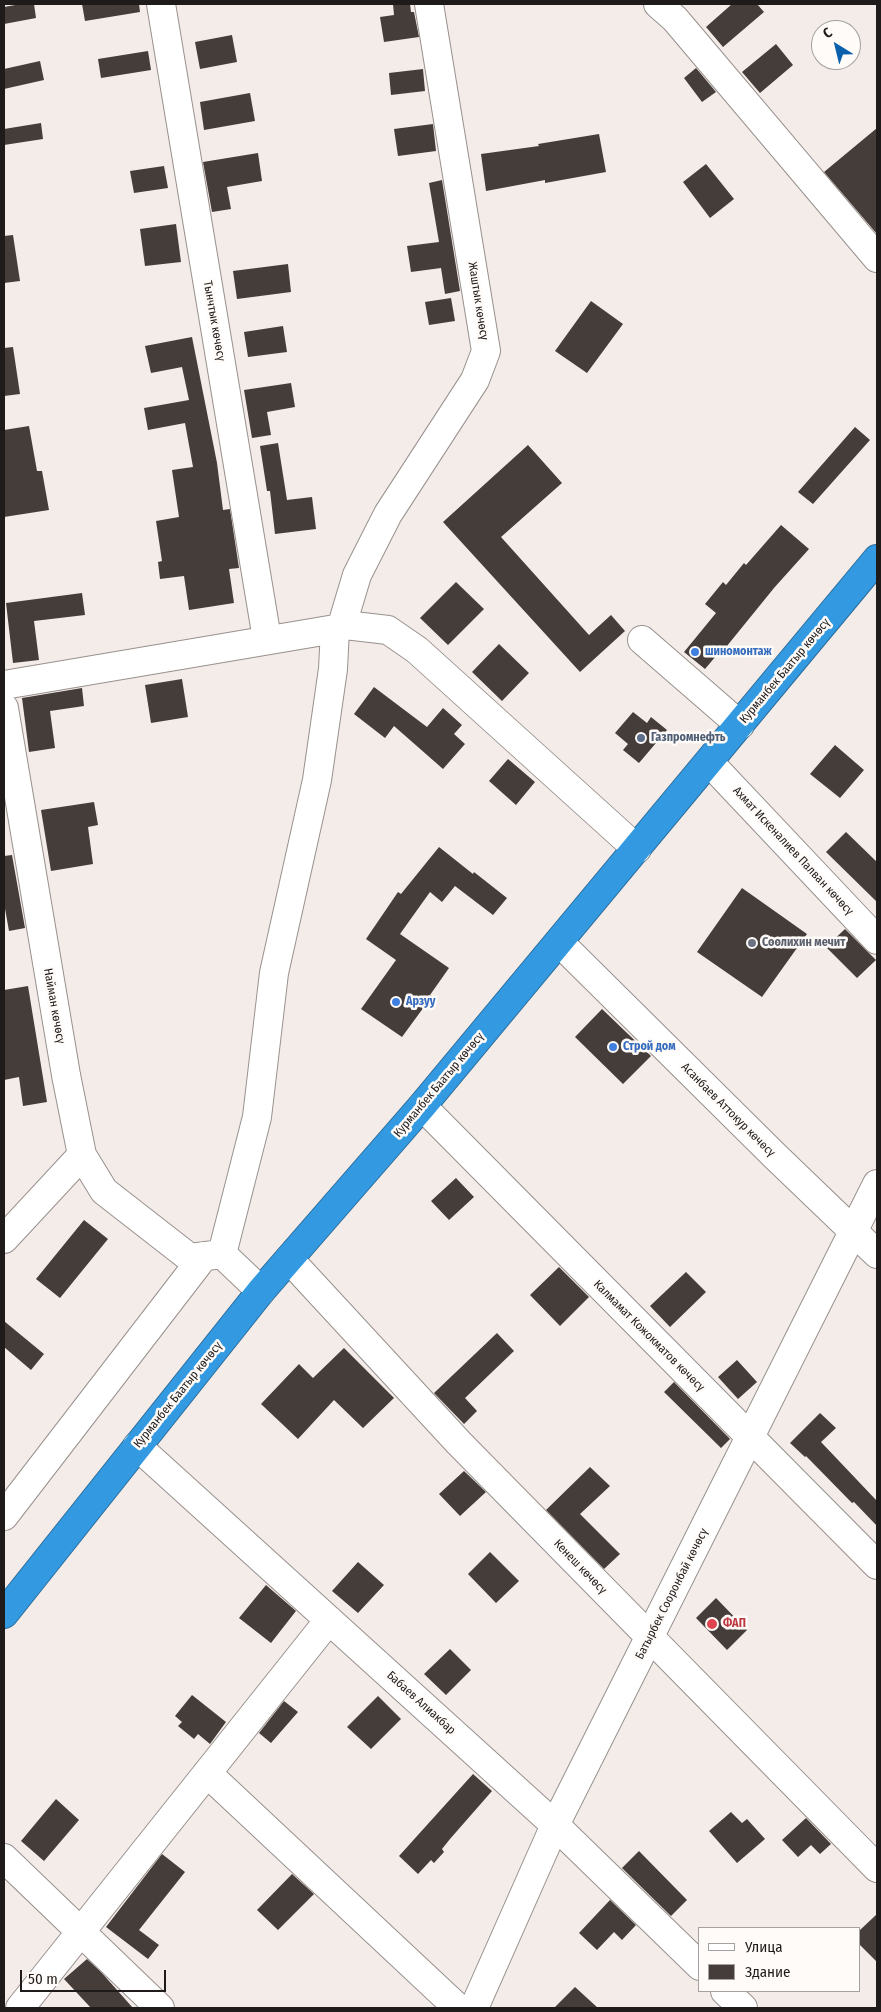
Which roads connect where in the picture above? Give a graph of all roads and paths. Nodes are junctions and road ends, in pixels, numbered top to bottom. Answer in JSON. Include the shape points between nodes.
{"nodes":[{"id":1,"x":160,"y":4,"type":"edge"},
{"id":2,"x":429,"y":4,"type":"edge"},
{"id":3,"x":658,"y":4,"type":"edge"},
{"id":4,"x":877,"y":258,"type":"edge"},
{"id":5,"x":877,"y":559,"type":"edge"},
{"id":6,"x":338,"y":627,"type":"junction"},
{"id":7,"x":267,"y":639,"type":"junction"},
{"id":8,"x":642,"y":640,"type":"dead end"},
{"id":9,"x":4,"y":685,"type":"edge"},
{"id":10,"x":4,"y":708,"type":"edge"},
{"id":11,"x":740,"y":725,"type":"junction"},
{"id":12,"x":709,"y":762,"type":"junction"},
{"id":13,"x":637,"y":849,"type":"junction"},
{"id":14,"x":877,"y":940,"type":"edge"},
{"id":15,"x":559,"y":942,"type":"junction"},
{"id":16,"x":422,"y":1106,"type":"junction"},
{"id":17,"x":82,"y":1155,"type":"junction"},
{"id":18,"x":877,"y":1184,"type":"edge"},
{"id":19,"x":855,"y":1232,"type":"junction"},
{"id":20,"x":4,"y":1239,"type":"edge"},
{"id":21,"x":877,"y":1254,"type":"edge"},
{"id":22,"x":206,"y":1256,"type":"junction"},
{"id":23,"x":289,"y":1259,"type":"junction"},
{"id":24,"x":261,"y":1291,"type":"junction"},
{"id":25,"x":750,"y":1438,"type":"junction"},
{"id":26,"x":137,"y":1446,"type":"junction"},
{"id":27,"x":4,"y":1516,"type":"edge"},
{"id":28,"x":877,"y":1565,"type":"edge"},
{"id":29,"x":4,"y":1614,"type":"edge"},
{"id":30,"x":329,"y":1620,"type":"junction"},
{"id":31,"x":649,"y":1638,"type":"junction"},
{"id":32,"x":206,"y":1773,"type":"junction"},
{"id":33,"x":555,"y":1825,"type":"junction"},
{"id":34,"x":4,"y":1858,"type":"edge"},
{"id":35,"x":877,"y":1868,"type":"edge"},
{"id":36,"x":80,"y":1932,"type":"junction"},
{"id":37,"x":698,"y":1964,"type":"edge"},
{"id":38,"x":726,"y":1992,"type":"edge"},
{"id":39,"x":20,"y":2008,"type":"edge"},
{"id":40,"x":160,"y":2008,"type":"edge"},
{"id":41,"x":458,"y":2008,"type":"edge"},
{"id":42,"x":474,"y":2008,"type":"edge"},
{"id":43,"x":743,"y":2008,"type":"edge"}],
"edges":[{"from":1,"to":7,"type":"street","name":"Тынчтык көчөсү"},
{"from":2,"to":6,"type":"street","name":"Жаштык көчөсү","via":[[486,351],[475,380],[388,514],[357,575]]},
{"from":3,"to":4,"type":"street","via":[[675,19]]},
{"from":5,"to":11,"type":"highway","name":"Курманбек Баатыр көчөсү"},
{"from":6,"to":7,"type":"street"},
{"from":6,"to":13,"type":"street","via":[[388,630],[417,650]]},
{"from":6,"to":22,"type":"street","name":"Жаштык көчөсү","via":[[317,780],[274,973],[257,1117]]},
{"from":7,"to":9,"type":"street"},
{"from":8,"to":11,"type":"street"},
{"from":10,"to":17,"type":"street","name":"Найман көчөсү"},
{"from":11,"to":12,"type":"highway","name":"Курманбек Баатыр көчөсү"},
{"from":12,"to":13,"type":"highway","name":"Курманбек Баатыр көчөсү"},
{"from":12,"to":14,"type":"street","name":"Ахмат Искеналиев Палван көчөсү"},
{"from":13,"to":15,"type":"highway","name":"Курманбек Баатыр көчөсү"},
{"from":15,"to":16,"type":"highway","name":"Курманбек Баатыр көчөсү"},
{"from":15,"to":19,"type":"street","name":"Асанбаев Аттокур көчөсү"},
{"from":16,"to":23,"type":"highway","name":"Курманбек Баатыр көчөсү"},
{"from":16,"to":25,"type":"street","name":"Калмамат Кожокматов көчөсү"},
{"from":17,"to":20,"type":"street"},
{"from":17,"to":22,"type":"street","name":"Найман көчөсү","via":[[104,1191]]},
{"from":18,"to":19,"type":"street","name":"Батырбек Сооронбай көчөсү"},
{"from":19,"to":21,"type":"street","name":"Асанбаев Аттокур көчөсү"},
{"from":19,"to":25,"type":"street","name":"Батырбек Сооронбай көчөсү"},
{"from":22,"to":24,"type":"street","name":"Найман көчөсү"},
{"from":22,"to":27,"type":"street"},
{"from":23,"to":24,"type":"highway","name":"Курманбек Баатыр көчөсү"},
{"from":23,"to":31,"type":"street","name":"Кенеш көчөсү","via":[[459,1443]]},
{"from":24,"to":26,"type":"highway","name":"Курманбек Баатыр көчөсү"},
{"from":25,"to":28,"type":"street","name":"Калмамат Кожокматов көчөсү"},
{"from":25,"to":31,"type":"street","name":"Батырбек Сооронбай көчөсү"},
{"from":26,"to":29,"type":"highway","name":"Курманбек Баатыр көчөсү"},
{"from":26,"to":30,"type":"street","name":"Бабаев Алиакбар"},
{"from":30,"to":32,"type":"street"},
{"from":30,"to":33,"type":"street","name":"Бабаев Алиакбар"},
{"from":31,"to":33,"type":"street","name":"Батырбек Сооронбай көчөсү"},
{"from":31,"to":35,"type":"street","name":"Кенеш көчөсү"},
{"from":32,"to":36,"type":"street"},
{"from":32,"to":41,"type":"street"},
{"from":33,"to":37,"type":"street","name":"Бабаев Алиакбар"},
{"from":33,"to":42,"type":"street","name":"Батырбек Сооронбай көчөсү"},
{"from":34,"to":36,"type":"street"},
{"from":36,"to":39,"type":"street"},
{"from":36,"to":40,"type":"street"},
{"from":38,"to":43,"type":"street"}]}
